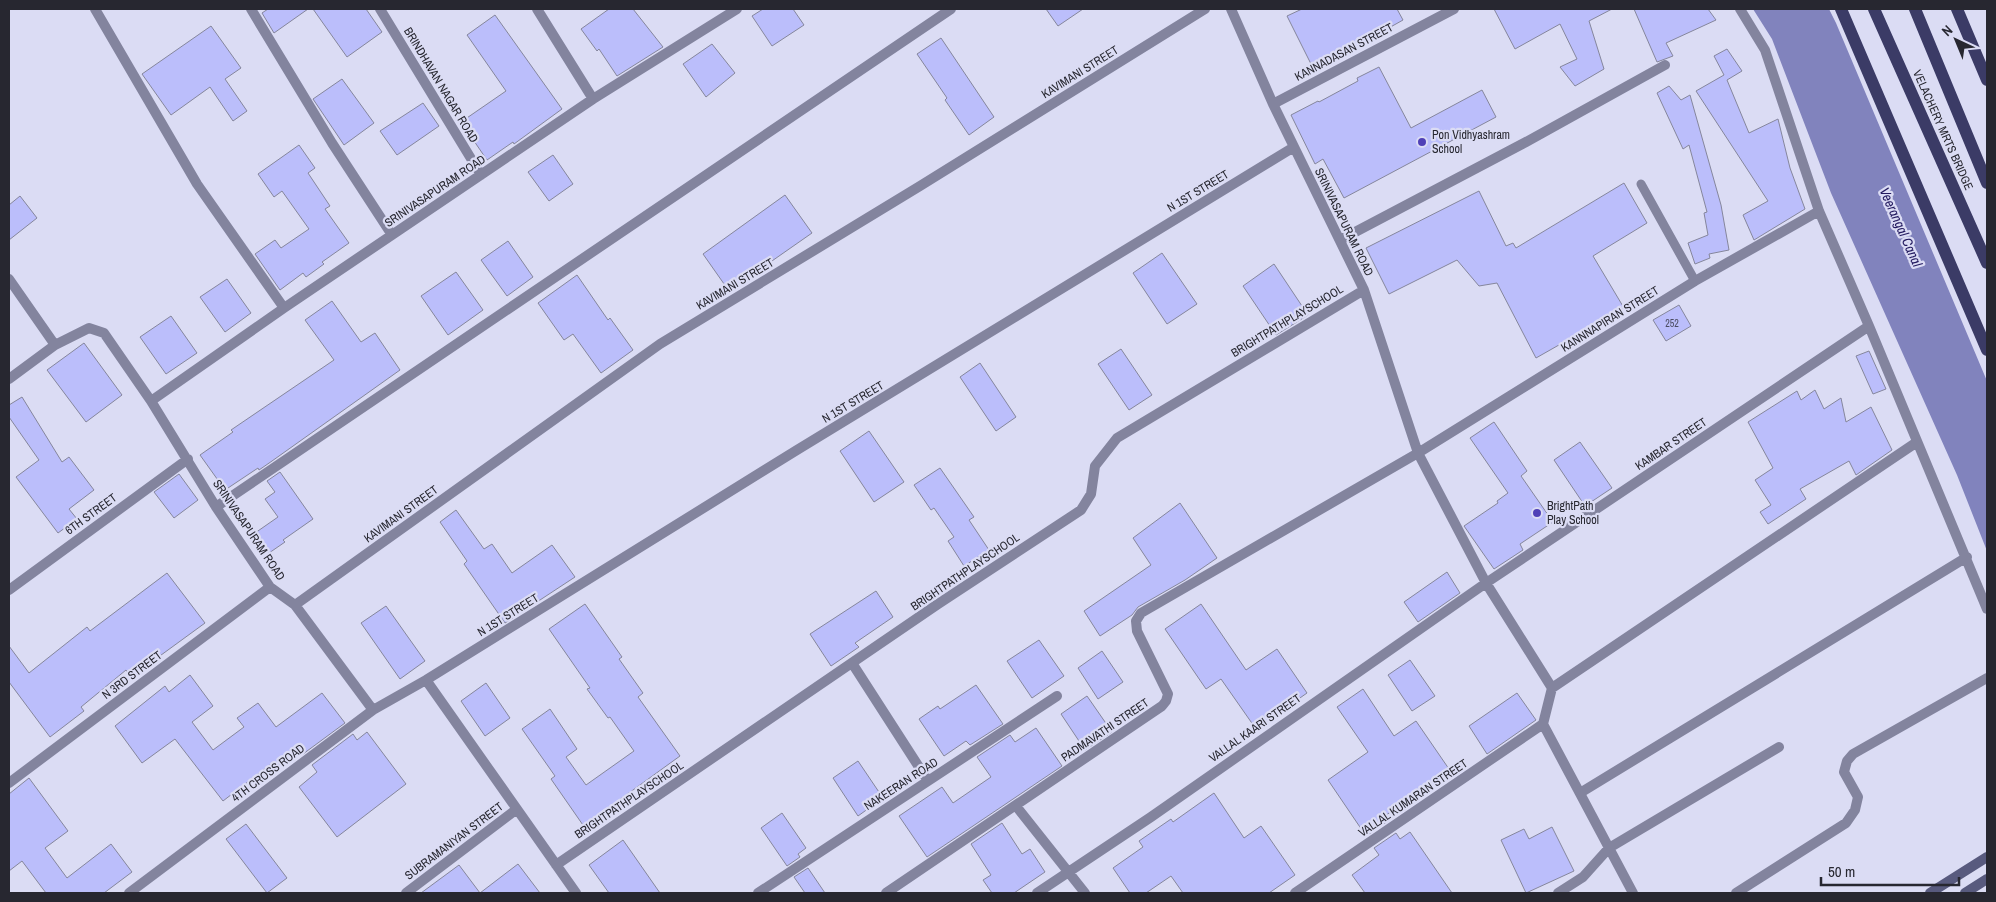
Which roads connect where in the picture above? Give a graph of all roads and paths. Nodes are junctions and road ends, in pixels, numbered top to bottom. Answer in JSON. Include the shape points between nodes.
{"nodes":[{"id":1,"x":95,"y":9,"type":"edge"},
{"id":2,"x":251,"y":9,"type":"edge"},
{"id":3,"x":380,"y":9,"type":"edge"},
{"id":4,"x":537,"y":9,"type":"edge"},
{"id":5,"x":737,"y":9,"type":"edge"},
{"id":6,"x":951,"y":9,"type":"edge"},
{"id":7,"x":1204,"y":9,"type":"edge"},
{"id":8,"x":1231,"y":9,"type":"edge"},
{"id":9,"x":1454,"y":9,"type":"edge"},
{"id":10,"x":1740,"y":9,"type":"edge"},
{"id":11,"x":1841,"y":9,"type":"edge"},
{"id":12,"x":1874,"y":9,"type":"edge"},
{"id":13,"x":1915,"y":9,"type":"edge"},
{"id":14,"x":1957,"y":9,"type":"edge"},
{"id":15,"x":1665,"y":65,"type":"dead end"},
{"id":16,"x":1987,"y":80,"type":"edge"},
{"id":17,"x":593,"y":99,"type":"junction"},
{"id":18,"x":1273,"y":104,"type":"junction"},
{"id":19,"x":1294,"y":147,"type":"junction"},
{"id":20,"x":481,"y":175,"type":"junction"},
{"id":21,"x":1987,"y":183,"type":"edge"},
{"id":22,"x":1642,"y":184,"type":"dead end"},
{"id":23,"x":1819,"y":211,"type":"junction"},
{"id":24,"x":392,"y":235,"type":"junction"},
{"id":25,"x":1340,"y":240,"type":"junction"},
{"id":26,"x":1987,"y":263,"type":"edge"},
{"id":27,"x":9,"y":280,"type":"edge"},
{"id":28,"x":1695,"y":281,"type":"junction"},
{"id":29,"x":1364,"y":290,"type":"junction"},
{"id":30,"x":284,"y":308,"type":"junction"},
{"id":31,"x":1869,"y":326,"type":"junction"},
{"id":32,"x":55,"y":345,"type":"junction"},
{"id":33,"x":1987,"y":350,"type":"edge"},
{"id":34,"x":9,"y":379,"type":"edge"},
{"id":35,"x":151,"y":401,"type":"junction"},
{"id":36,"x":1917,"y":442,"type":"junction"},
{"id":37,"x":1418,"y":453,"type":"junction"},
{"id":38,"x":188,"y":459,"type":"junction"},
{"id":39,"x":216,"y":507,"type":"junction"},
{"id":40,"x":1966,"y":557,"type":"junction"},
{"id":41,"x":1486,"y":583,"type":"junction"},
{"id":42,"x":270,"y":587,"type":"junction"},
{"id":43,"x":9,"y":590,"type":"edge"},
{"id":44,"x":295,"y":605,"type":"junction"},
{"id":45,"x":1987,"y":610,"type":"edge"},
{"id":46,"x":852,"y":663,"type":"junction"},
{"id":47,"x":1987,"y":678,"type":"edge"},
{"id":48,"x":426,"y":680,"type":"junction"},
{"id":49,"x":1552,"y":688,"type":"junction"},
{"id":50,"x":1058,"y":696,"type":"dead end"},
{"id":51,"x":373,"y":710,"type":"junction"},
{"id":52,"x":1543,"y":724,"type":"junction"},
{"id":53,"x":1779,"y":747,"type":"dead end"},
{"id":54,"x":928,"y":781,"type":"junction"},
{"id":55,"x":9,"y":783,"type":"edge"},
{"id":56,"x":1580,"y":793,"type":"junction"},
{"id":57,"x":1016,"y":806,"type":"junction"},
{"id":58,"x":517,"y":809,"type":"junction"},
{"id":59,"x":1609,"y":848,"type":"junction"},
{"id":60,"x":1987,"y":857,"type":"edge"},
{"id":61,"x":556,"y":865,"type":"junction"},
{"id":62,"x":1069,"y":872,"type":"junction"},
{"id":63,"x":1987,"y":879,"type":"edge"},
{"id":64,"x":129,"y":893,"type":"edge"},
{"id":65,"x":406,"y":893,"type":"edge"},
{"id":66,"x":576,"y":893,"type":"edge"},
{"id":67,"x":758,"y":893,"type":"edge"},
{"id":68,"x":886,"y":893,"type":"edge"},
{"id":69,"x":1037,"y":893,"type":"edge"},
{"id":70,"x":1085,"y":893,"type":"edge"},
{"id":71,"x":1295,"y":893,"type":"edge"},
{"id":72,"x":1558,"y":893,"type":"edge"},
{"id":73,"x":1633,"y":893,"type":"edge"},
{"id":74,"x":1736,"y":893,"type":"edge"},
{"id":75,"x":1930,"y":893,"type":"edge"},
{"id":76,"x":1966,"y":893,"type":"edge"}],
"edges":[{"from":1,"to":30,"type":"street","via":[[198,184]]},
{"from":2,"to":24,"type":"street"},
{"from":3,"to":20,"type":"street","name":"BRINDHAVAN NAGAR ROAD"},
{"from":4,"to":17,"type":"street"},
{"from":5,"to":17,"type":"street","name":"SRINIVASAPURAM ROAD"},
{"from":6,"to":39,"type":"street"},
{"from":7,"to":44,"type":"street","name":"KAVIMANI STREET","via":[[660,344]]},
{"from":8,"to":18,"type":"street","name":"SRINIVASAPURAM ROAD"},
{"from":9,"to":18,"type":"street","name":"KANNADASAN STREET"},
{"from":10,"to":23,"type":"street","via":[[1765,50]]},
{"from":11,"to":33,"type":"main road"},
{"from":12,"to":26,"type":"main road","name":"VELACHERY MRTS BRIDGE"},
{"from":13,"to":21,"type":"main road","name":"VELACHERY MRTS BRIDGE"},
{"from":14,"to":16,"type":"main road"},
{"from":15,"to":25,"type":"street"},
{"from":17,"to":20,"type":"street","name":"SRINIVASAPURAM ROAD"},
{"from":18,"to":19,"type":"street","name":"SRINIVASAPURAM ROAD"},
{"from":19,"to":25,"type":"street","name":"SRINIVASAPURAM ROAD"},
{"from":19,"to":48,"type":"street","name":"N 1ST STREET"},
{"from":20,"to":24,"type":"street","name":"SRINIVASAPURAM ROAD"},
{"from":22,"to":28,"type":"lane"},
{"from":23,"to":28,"type":"street","name":"KANNNAPIRAN STREET"},
{"from":23,"to":31,"type":"street"},
{"from":24,"to":30,"type":"street","name":"SRINIVASAPURAM ROAD"},
{"from":25,"to":29,"type":"street","name":"SRINIVASAPURAM ROAD"},
{"from":27,"to":32,"type":"street"},
{"from":28,"to":37,"type":"street","name":"KANNNAPIRAN STREET"},
{"from":29,"to":37,"type":"street","name":"SRINIVASAPURAM ROAD"},
{"from":29,"to":46,"type":"street","name":"BRIGHTPATHPLAYSCHOOL","via":[[1117,438],[1095,466],[1091,494],[1081,510]]},
{"from":30,"to":35,"type":"street","name":"SRINIVASAPURAM ROAD"},
{"from":31,"to":36,"type":"street"},
{"from":31,"to":41,"type":"street","name":"KAMBAR STREET"},
{"from":32,"to":34,"type":"street","name":"SRINIVASAPURAM ROAD"},
{"from":32,"to":35,"type":"street","name":"SRINIVASAPURAM ROAD","via":[[89,328],[104,333]]},
{"from":35,"to":38,"type":"street","name":"SRINIVASAPURAM ROAD"},
{"from":36,"to":40,"type":"street"},
{"from":36,"to":49,"type":"street"},
{"from":37,"to":41,"type":"street","name":"SRINIVASAPURAM ROAD"},
{"from":37,"to":57,"type":"street","name":"PADMAVATHI STREET","via":[[1141,614],[1136,622],[1137,631],[1168,694],[1166,701]]},
{"from":38,"to":39,"type":"street","name":"SRINIVASAPURAM ROAD"},
{"from":38,"to":43,"type":"street","name":"6TH STREET"},
{"from":39,"to":42,"type":"street","name":"SRINIVASAPURAM ROAD"},
{"from":40,"to":45,"type":"street"},
{"from":40,"to":56,"type":"street"},
{"from":41,"to":49,"type":"street","name":"SRINIVASAPURAM ROAD"},
{"from":41,"to":62,"type":"street","name":"VALLAL KAARI STREET"},
{"from":42,"to":44,"type":"street","name":"SRINIVASAPURAM ROAD"},
{"from":42,"to":55,"type":"street","name":"N 3RD STREET"},
{"from":44,"to":51,"type":"street","name":"SRINIVASAPURAM ROAD"},
{"from":46,"to":54,"type":"street"},
{"from":46,"to":61,"type":"street","name":"BRIGHTPATHPLAYSCHOOL"},
{"from":47,"to":74,"type":"street","via":[[1853,754],[1844,772],[1858,797],[1855,810],[1846,823]]},
{"from":48,"to":51,"type":"street","name":"4TH CROSS ROAD"},
{"from":48,"to":58,"type":"street"},
{"from":49,"to":52,"type":"street"},
{"from":50,"to":54,"type":"street","name":"NAKEERAN ROAD"},
{"from":51,"to":64,"type":"street","name":"4TH CROSS ROAD"},
{"from":52,"to":56,"type":"street"},
{"from":52,"to":71,"type":"street","name":"VALLAL KUMARAN STREET"},
{"from":53,"to":59,"type":"street"},
{"from":54,"to":67,"type":"street","name":"NAKEERAN ROAD"},
{"from":56,"to":59,"type":"street"},
{"from":57,"to":62,"type":"street"},
{"from":57,"to":68,"type":"street","name":"PADMAVATHI STREET"},
{"from":58,"to":61,"type":"street"},
{"from":58,"to":65,"type":"street","name":"SUBRAMANIYAN STREET"},
{"from":59,"to":72,"type":"street","via":[[1583,877]]},
{"from":59,"to":73,"type":"street"},
{"from":60,"to":75,"type":"main road"},
{"from":61,"to":66,"type":"street"},
{"from":62,"to":69,"type":"street","name":"VALLAL KAARI STREET"},
{"from":62,"to":70,"type":"street"},
{"from":63,"to":76,"type":"main road"}]}
